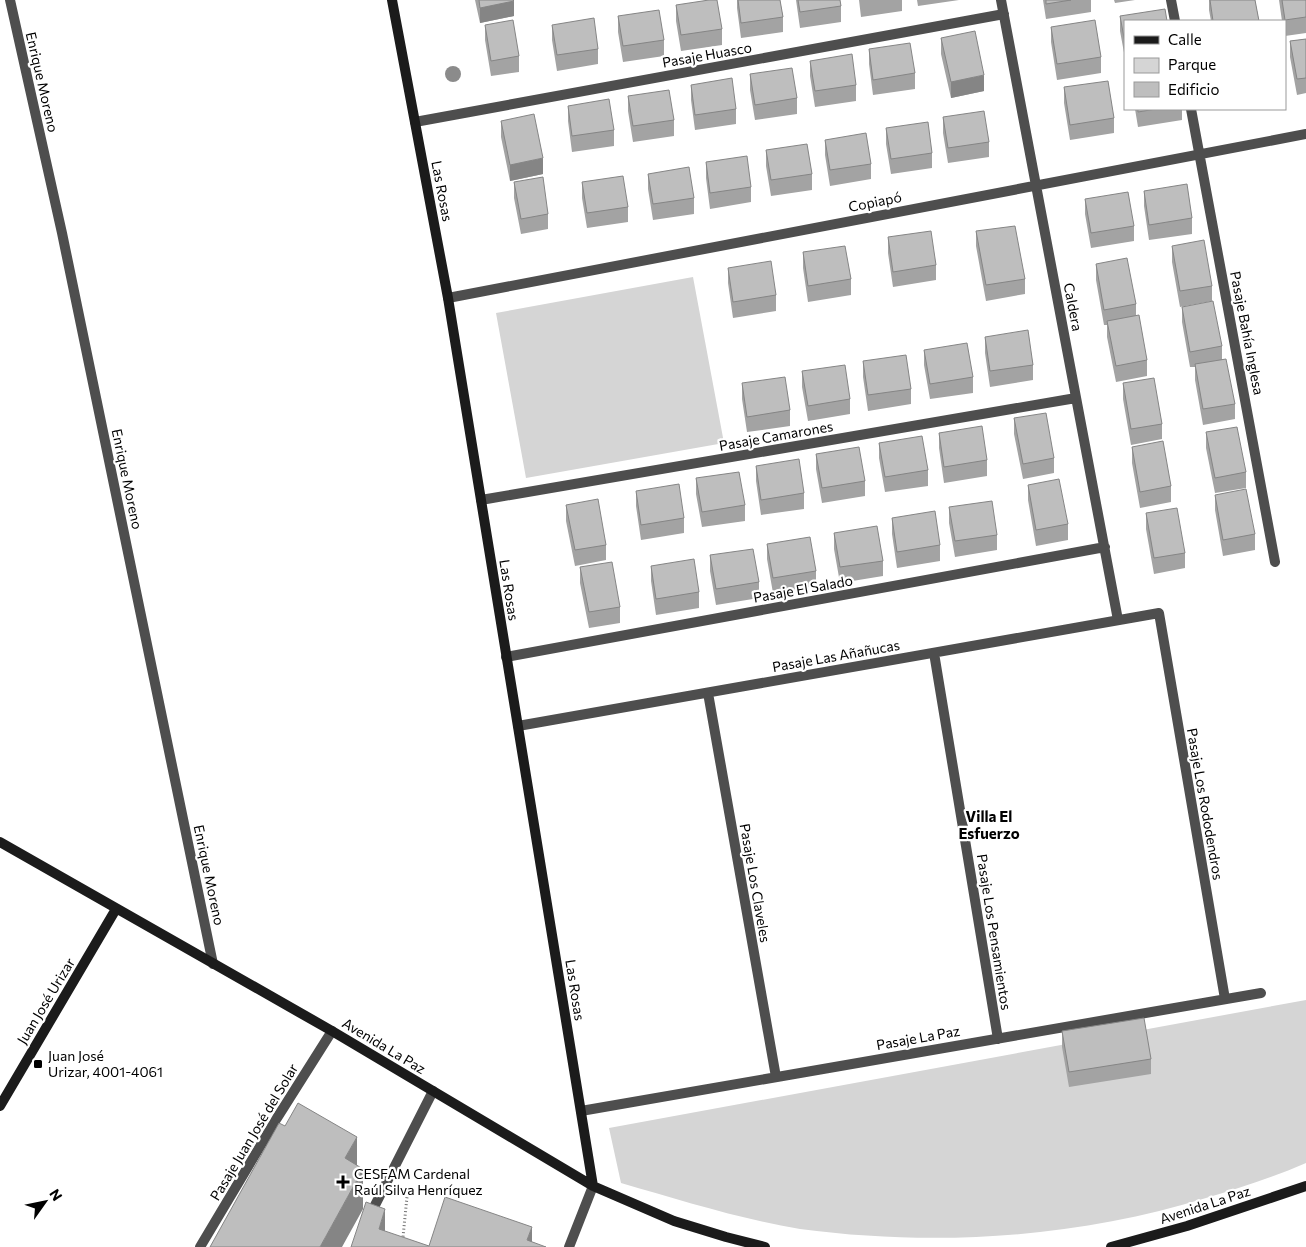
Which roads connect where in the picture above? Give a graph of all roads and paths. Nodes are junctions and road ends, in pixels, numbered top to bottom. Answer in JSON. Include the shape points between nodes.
{"nodes":[{"id":1,"x":10,"y":0,"type":"edge"},
{"id":2,"x":392,"y":0,"type":"edge"},
{"id":3,"x":1001,"y":0,"type":"edge"},
{"id":4,"x":1171,"y":0,"type":"edge"},
{"id":5,"x":1004,"y":14,"type":"junction"},
{"id":6,"x":1175,"y":20,"type":"edge"},
{"id":7,"x":1191,"y":110,"type":"edge"},
{"id":8,"x":415,"y":122,"type":"junction"},
{"id":9,"x":1306,"y":134,"type":"edge"},
{"id":10,"x":1200,"y":154,"type":"junction"},
{"id":11,"x":1037,"y":185,"type":"junction"},
{"id":12,"x":448,"y":298,"type":"junction"},
{"id":13,"x":1076,"y":398,"type":"junction"},
{"id":14,"x":481,"y":500,"type":"junction"},
{"id":15,"x":1105,"y":547,"type":"junction"},
{"id":16,"x":1275,"y":562,"type":"dead end"},
{"id":17,"x":1159,"y":613,"type":"joint"},
{"id":18,"x":1118,"y":620,"type":"junction"},
{"id":19,"x":934,"y":653,"type":"junction"},
{"id":20,"x":506,"y":657,"type":"junction"},
{"id":21,"x":708,"y":693,"type":"junction"},
{"id":22,"x":518,"y":726,"type":"junction"},
{"id":23,"x":0,"y":842,"type":"edge"},
{"id":24,"x":116,"y":909,"type":"junction"},
{"id":25,"x":213,"y":964,"type":"junction"},
{"id":26,"x":1260,"y":993,"type":"dead end"},
{"id":27,"x":1225,"y":999,"type":"junction"},
{"id":28,"x":332,"y":1031,"type":"junction"},
{"id":29,"x":998,"y":1039,"type":"junction"},
{"id":30,"x":776,"y":1077,"type":"junction"},
{"id":31,"x":433,"y":1091,"type":"junction"},
{"id":32,"x":0,"y":1106,"type":"edge"},
{"id":33,"x":581,"y":1111,"type":"junction"},
{"id":34,"x":390,"y":1178,"type":"junction"},
{"id":35,"x":593,"y":1186,"type":"junction"},
{"id":36,"x":1306,"y":1186,"type":"edge"},
{"id":37,"x":363,"y":1230,"type":"edge"},
{"id":38,"x":200,"y":1247,"type":"edge"},
{"id":39,"x":402,"y":1247,"type":"edge"},
{"id":40,"x":569,"y":1247,"type":"edge"},
{"id":41,"x":765,"y":1247,"type":"edge"},
{"id":42,"x":1111,"y":1247,"type":"edge"}],
"edges":[{"from":1,"to":25,"type":"street","name":"Enrique Moreno","via":[[62,233]]},
{"from":2,"to":8,"type":"street","name":"Las Rosas"},
{"from":3,"to":5,"type":"street","name":"Caldera"},
{"from":4,"to":6,"type":"street"},
{"from":5,"to":8,"type":"street","name":"Pasaje Huasco"},
{"from":5,"to":11,"type":"street","name":"Caldera"},
{"from":7,"to":10,"type":"street","name":"Pasaje Bahía Inglesa"},
{"from":8,"to":12,"type":"street","name":"Las Rosas"},
{"from":9,"to":10,"type":"street","name":"Copiapó"},
{"from":10,"to":11,"type":"street","name":"Copiapó"},
{"from":10,"to":16,"type":"street","name":"Pasaje Bahía Inglesa"},
{"from":11,"to":12,"type":"street","name":"Copiapó"},
{"from":11,"to":13,"type":"street","name":"Caldera"},
{"from":12,"to":14,"type":"street","name":"Las Rosas"},
{"from":13,"to":14,"type":"street","name":"Pasaje Camarones"},
{"from":13,"to":15,"type":"street","name":"Caldera"},
{"from":14,"to":20,"type":"street","name":"Las Rosas"},
{"from":15,"to":18,"type":"street","name":"Caldera"},
{"from":15,"to":20,"type":"street","name":"Pasaje El Salado"},
{"from":17,"to":18,"type":"street","name":"Pasaje Las Añañucas"},
{"from":17,"to":27,"type":"street","name":"Pasaje Los Rododendros"},
{"from":18,"to":19,"type":"street","name":"Pasaje Las Añañucas"},
{"from":19,"to":21,"type":"street","name":"Pasaje Las Añañucas"},
{"from":19,"to":29,"type":"street","name":"Pasaje Los Pensamientos"},
{"from":20,"to":22,"type":"street","name":"Las Rosas"},
{"from":21,"to":22,"type":"street","name":"Pasaje Las Añañucas"},
{"from":21,"to":30,"type":"street","name":"Pasaje Los Claveles"},
{"from":22,"to":33,"type":"street","name":"Las Rosas"},
{"from":23,"to":24,"type":"street","name":"Avenida La Paz"},
{"from":24,"to":25,"type":"street","name":"Avenida La Paz"},
{"from":24,"to":32,"type":"street","name":"Juan José Urizar"},
{"from":25,"to":28,"type":"street","name":"Avenida La Paz"},
{"from":26,"to":27,"type":"street","name":"Pasaje La Paz"},
{"from":27,"to":29,"type":"street","name":"Pasaje La Paz"},
{"from":28,"to":31,"type":"street","name":"Avenida La Paz"},
{"from":28,"to":38,"type":"street","name":"Pasaje Juan José del Solar"},
{"from":29,"to":30,"type":"street","name":"Pasaje La Paz"},
{"from":30,"to":33,"type":"street","name":"Pasaje La Paz"},
{"from":31,"to":34,"type":"street"},
{"from":31,"to":35,"type":"street","name":"Avenida La Paz"},
{"from":33,"to":35,"type":"street","name":"Las Rosas"},
{"from":34,"to":37,"type":"street"},
{"from":34,"to":39,"type":"path","via":[[407,1196]]},
{"from":35,"to":40,"type":"street"},
{"from":35,"to":41,"type":"street","name":"Avenida La Paz","via":[[674,1221]]},
{"from":36,"to":42,"type":"street","name":"Avenida La Paz"}]}
